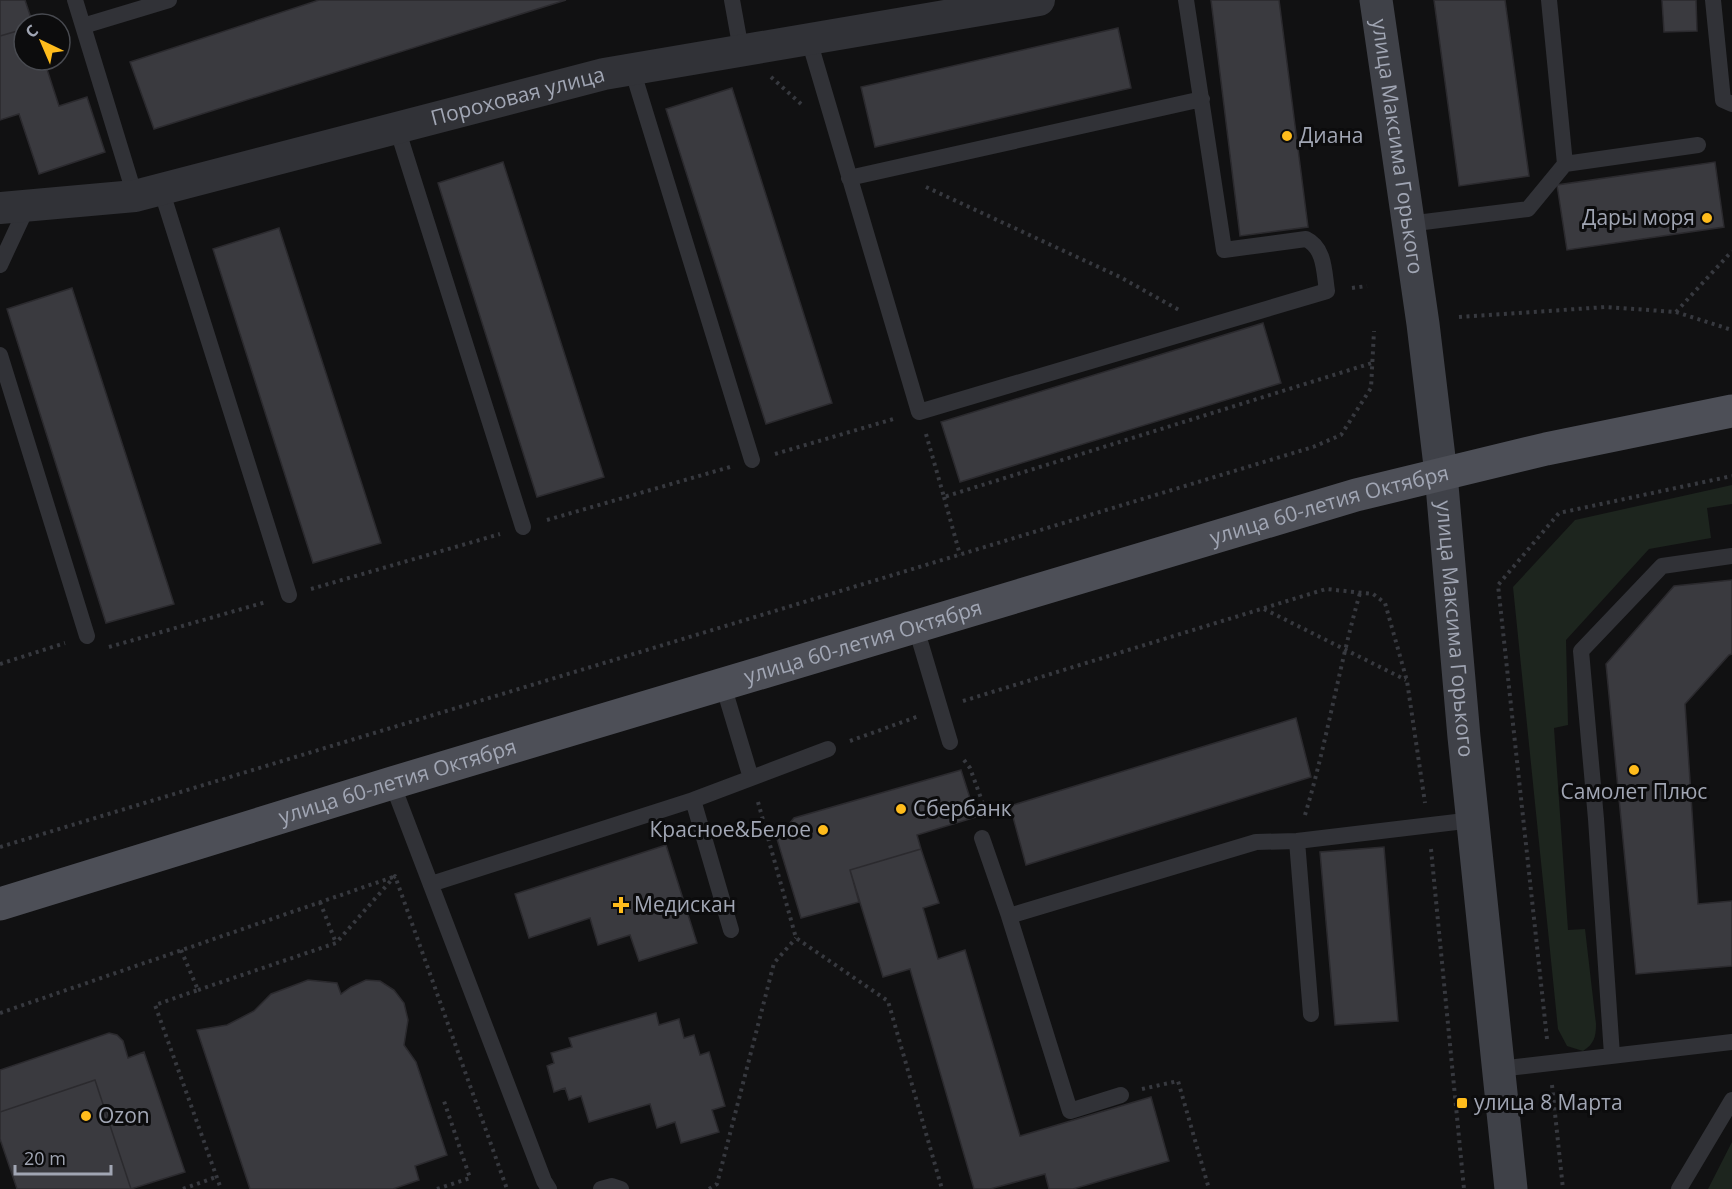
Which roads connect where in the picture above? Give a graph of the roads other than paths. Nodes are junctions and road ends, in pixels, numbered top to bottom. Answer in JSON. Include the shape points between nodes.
{"nodes":[{"id":1,"x":75,"y":0,"type":"edge"},
{"id":2,"x":169,"y":0,"type":"edge"},
{"id":3,"x":732,"y":0,"type":"edge"},
{"id":4,"x":1039,"y":0,"type":"edge"},
{"id":5,"x":1186,"y":0,"type":"edge"},
{"id":6,"x":1376,"y":0,"type":"edge"},
{"id":7,"x":1550,"y":0,"type":"edge"},
{"id":8,"x":1713,"y":0,"type":"edge"},
{"id":9,"x":83,"y":26,"type":"junction"},
{"id":10,"x":809,"y":40,"type":"junction"},
{"id":11,"x":741,"y":51,"type":"junction"},
{"id":12,"x":632,"y":69,"type":"junction"},
{"id":13,"x":1202,"y":99,"type":"junction"},
{"id":14,"x":1732,"y":104,"type":"edge"},
{"id":15,"x":397,"y":128,"type":"junction"},
{"id":16,"x":1698,"y":145,"type":"dead end"},
{"id":17,"x":1565,"y":164,"type":"junction"},
{"id":18,"x":849,"y":178,"type":"junction"},
{"id":19,"x":148,"y":193,"type":"junction"},
{"id":20,"x":14,"y":208,"type":"edge"},
{"id":21,"x":1408,"y":224,"type":"junction"},
{"id":22,"x":0,"y":265,"type":"edge"},
{"id":23,"x":0,"y":355,"type":"edge"},
{"id":24,"x":1732,"y":411,"type":"edge"},
{"id":25,"x":752,"y":460,"type":"dead end"},
{"id":26,"x":1441,"y":474,"type":"junction"},
{"id":27,"x":523,"y":527,"type":"dead end"},
{"id":28,"x":1732,"y":556,"type":"edge"},
{"id":29,"x":289,"y":595,"type":"dead end"},
{"id":30,"x":916,"y":628,"type":"junction"},
{"id":31,"x":87,"y":636,"type":"road end"},
{"id":32,"x":723,"y":685,"type":"junction"},
{"id":33,"x":950,"y":742,"type":"road end"},
{"id":34,"x":828,"y":749,"type":"road end"},
{"id":35,"x":751,"y":778,"type":"junction"},
{"id":36,"x":392,"y":783,"type":"junction"},
{"id":37,"x":693,"y":800,"type":"junction"},
{"id":38,"x":1473,"y":820,"type":"junction"},
{"id":39,"x":982,"y":838,"type":"road end"},
{"id":40,"x":1297,"y":841,"type":"junction"},
{"id":41,"x":431,"y":884,"type":"junction"},
{"id":42,"x":0,"y":904,"type":"edge"},
{"id":43,"x":1009,"y":916,"type":"junction"},
{"id":44,"x":731,"y":930,"type":"dead end"},
{"id":45,"x":1311,"y":1014,"type":"dead end"},
{"id":46,"x":1732,"y":1042,"type":"edge"},
{"id":47,"x":1612,"y":1055,"type":"junction"},
{"id":48,"x":1499,"y":1069,"type":"junction"},
{"id":49,"x":1121,"y":1095,"type":"road end"},
{"id":50,"x":1732,"y":1100,"type":"edge"},
{"id":51,"x":549,"y":1189,"type":"edge"},
{"id":52,"x":600,"y":1189,"type":"edge"},
{"id":53,"x":621,"y":1189,"type":"edge"},
{"id":54,"x":1511,"y":1189,"type":"edge"},
{"id":55,"x":1679,"y":1189,"type":"edge"}],
"edges":[{"from":1,"to":9,"type":"lane"},
{"from":2,"to":9,"type":"lane"},
{"from":3,"to":11,"type":"lane"},
{"from":4,"to":10,"type":"street","name":"Пороховая улица"},
{"from":5,"to":13,"type":"lane"},
{"from":6,"to":21,"type":"main road","name":"улица Максима Горького"},
{"from":7,"to":17,"type":"lane"},
{"from":8,"to":14,"type":"lane","via":[[1723,100]]},
{"from":9,"to":19,"type":"lane"},
{"from":10,"to":11,"type":"street","name":"Пороховая улица"},
{"from":10,"to":18,"type":"lane"},
{"from":11,"to":12,"type":"street","name":"Пороховая улица"},
{"from":12,"to":15,"type":"street","name":"Пороховая улица"},
{"from":12,"to":25,"type":"lane"},
{"from":13,"to":18,"type":"lane"},
{"from":13,"to":18,"type":"lane","via":[[1224,250],[1306,239],[1320,252],[1327,291],[919,412]]},
{"from":15,"to":19,"type":"street","name":"Пороховая улица"},
{"from":15,"to":27,"type":"lane"},
{"from":16,"to":17,"type":"lane"},
{"from":17,"to":21,"type":"lane","via":[[1528,209]]},
{"from":19,"to":20,"type":"street","name":"Пороховая улица"},
{"from":19,"to":29,"type":"lane"},
{"from":20,"to":22,"type":"lane"},
{"from":21,"to":26,"type":"main road","name":"улица Максима Горького"},
{"from":23,"to":31,"type":"lane"},
{"from":24,"to":26,"type":"main road","name":"улица 60-летия Октября"},
{"from":26,"to":30,"type":"main road","name":"улица 60-летия Октября","via":[[1356,495]]},
{"from":26,"to":38,"type":"main road","name":"улица Максима Горького"},
{"from":28,"to":47,"type":"lane","via":[[1662,566],[1581,651]]},
{"from":30,"to":32,"type":"main road","name":"улица 60-летия Октября"},
{"from":30,"to":33,"type":"lane"},
{"from":32,"to":35,"type":"lane"},
{"from":32,"to":36,"type":"main road","name":"улица 60-летия Октября"},
{"from":34,"to":35,"type":"lane"},
{"from":35,"to":37,"type":"lane"},
{"from":36,"to":41,"type":"lane"},
{"from":36,"to":42,"type":"main road","name":"улица 60-летия Октября"},
{"from":37,"to":41,"type":"lane"},
{"from":37,"to":44,"type":"lane"},
{"from":38,"to":40,"type":"lane"},
{"from":38,"to":48,"type":"main road","name":"улица Максима Горького"},
{"from":39,"to":43,"type":"lane"},
{"from":40,"to":43,"type":"lane","via":[[1256,842]]},
{"from":40,"to":45,"type":"lane"},
{"from":41,"to":51,"type":"lane"},
{"from":43,"to":49,"type":"lane","via":[[1070,1111]]},
{"from":46,"to":47,"type":"lane"},
{"from":47,"to":48,"type":"lane"},
{"from":48,"to":54,"type":"main road","name":"улица Максима Горького"},
{"from":50,"to":55,"type":"lane"},
{"from":52,"to":53,"type":"lane"}]}
